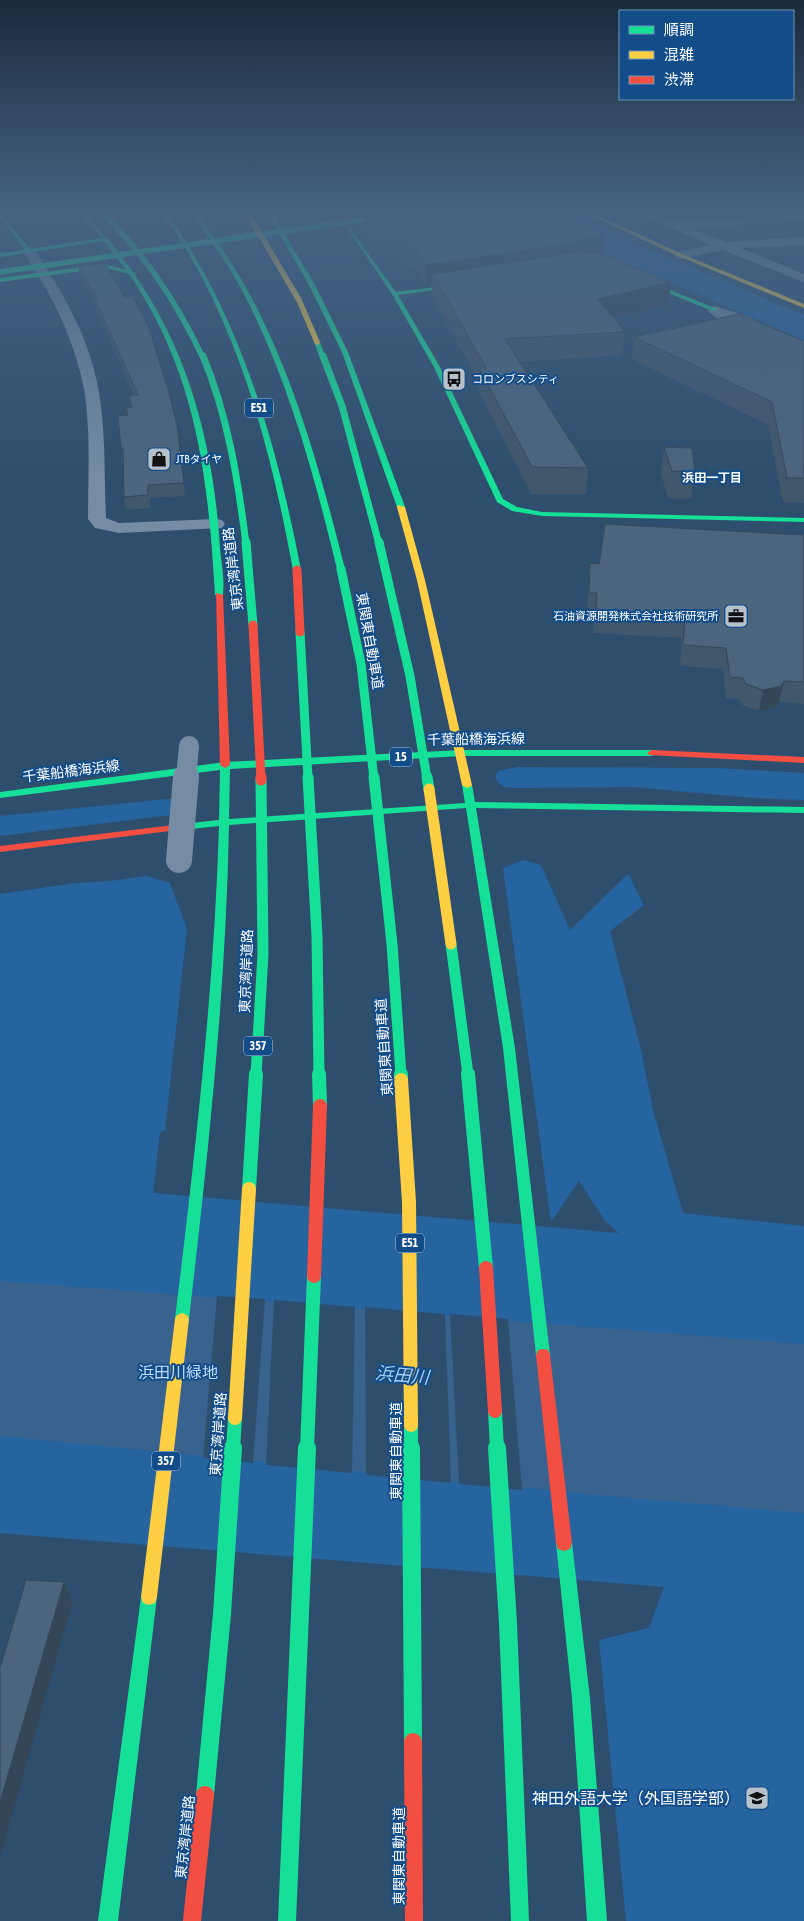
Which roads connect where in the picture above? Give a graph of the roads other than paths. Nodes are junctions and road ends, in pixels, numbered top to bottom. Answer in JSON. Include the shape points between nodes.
{"nodes":[{"id":1,"x":57,"y":299,"type":"edge"},
{"id":2,"x":149,"y":299,"type":"edge"},
{"id":3,"x":172,"y":299,"type":"edge"},
{"id":4,"x":215,"y":299,"type":"edge"},
{"id":5,"x":249,"y":299,"type":"edge"},
{"id":6,"x":298,"y":299,"type":"edge"},
{"id":7,"x":319,"y":299,"type":"edge"},
{"id":8,"x":398,"y":299,"type":"edge"},
{"id":9,"x":687,"y":299,"type":"edge"},
{"id":10,"x":786,"y":299,"type":"edge"},
{"id":11,"x":804,"y":306,"type":"edge"},
{"id":12,"x":715,"y":310,"type":"dead end"},
{"id":13,"x":804,"y":520,"type":"edge"},
{"id":14,"x":216,"y":524,"type":"junction"},
{"id":15,"x":189,"y":746,"type":"dead end"},
{"id":16,"x":462,"y":753,"type":"junction"},
{"id":17,"x":804,"y":760,"type":"edge"},
{"id":18,"x":225,"y":766,"type":"junction"},
{"id":19,"x":0,"y":795,"type":"edge"},
{"id":20,"x":472,"y":805,"type":"junction"},
{"id":21,"x":804,"y":810,"type":"edge"},
{"id":22,"x":224,"y":822,"type":"junction"},
{"id":23,"x":0,"y":849,"type":"edge"},
{"id":24,"x":179,"y":860,"type":"dead end"},
{"id":25,"x":108,"y":1921,"type":"edge"},
{"id":26,"x":192,"y":1921,"type":"edge"},
{"id":27,"x":288,"y":1921,"type":"edge"},
{"id":28,"x":414,"y":1921,"type":"edge"},
{"id":29,"x":520,"y":1921,"type":"edge"},
{"id":30,"x":597,"y":1921,"type":"edge"}],
"edges":[{"from":1,"to":14,"type":"street","via":[[78,344],[94,410],[97,519],[101,524],[119,528]]},
{"from":2,"to":14,"type":"main road","number":"357","via":[[166,326],[192,397]]},
{"from":3,"to":26,"type":"main road","name":"東京湾岸道路","number":"357","bridge":true,"via":[[187,322],[208,371],[228,434],[235,469],[252,597],[263,860],[262,959],[222,1613]]},
{"from":4,"to":27,"type":"main road","number":"E51","bridge":true,"via":[[255,394],[277,468],[297,570],[317,936],[320,1137]]},
{"from":5,"to":28,"type":"main road","name":"東関東自動車道","number":"E51","bridge":true,"via":[[270,341],[316,466],[341,569],[361,664],[392,944],[410,1202]]},
{"from":6,"to":29,"type":"main road","bridge":true,"via":[[342,406],[385,565],[410,676],[437,841],[465,1046],[485,1246],[508,1623]]},
{"from":7,"to":16,"type":"main road","via":[[345,352],[397,492]]},
{"from":8,"to":13,"type":"main road","via":[[437,367],[500,500],[515,509],[542,514]]},
{"from":9,"to":12,"type":"main road"},
{"from":10,"to":11,"type":"main road"},
{"from":14,"to":18,"type":"main road","number":"357"},
{"from":15,"to":24,"type":"street","bridge":true},
{"from":16,"to":17,"type":"main road","name":"千葉船橋海浜線","number":"15","via":[[651,753]]},
{"from":16,"to":18,"type":"main road","name":"千葉船橋海浜線","number":"15"},
{"from":16,"to":20,"type":"main road"},
{"from":18,"to":19,"type":"main road","name":"千葉船橋海浜線","number":"15"},
{"from":18,"to":22,"type":"main road","number":"357"},
{"from":20,"to":21,"type":"main road"},
{"from":20,"to":22,"type":"main road"},
{"from":20,"to":30,"type":"main road","via":[[509,1048],[581,1698]]},
{"from":22,"to":23,"type":"main road"},
{"from":22,"to":25,"type":"main road","number":"357","via":[[224,869],[212,1046],[136,1715]]}]}
